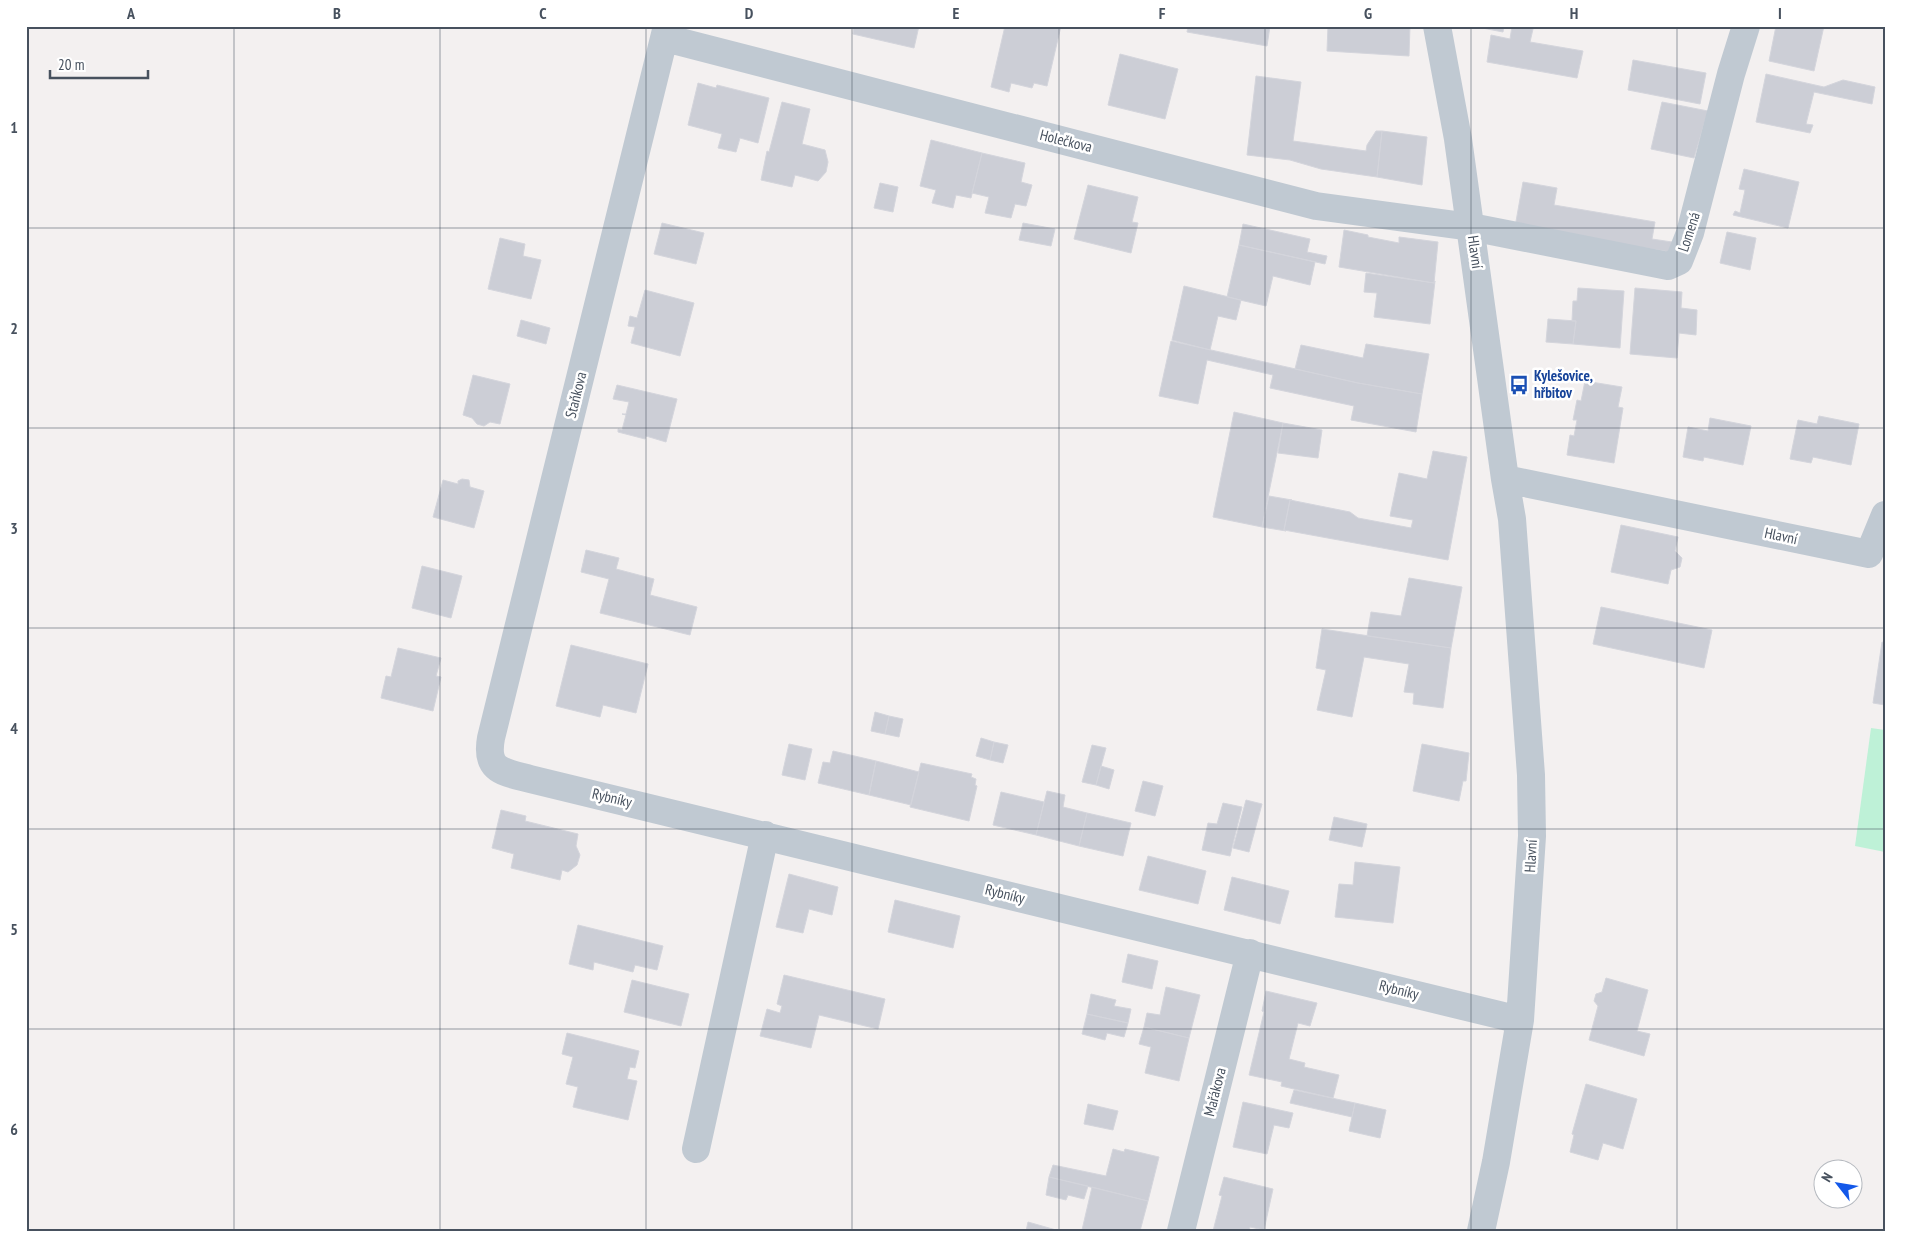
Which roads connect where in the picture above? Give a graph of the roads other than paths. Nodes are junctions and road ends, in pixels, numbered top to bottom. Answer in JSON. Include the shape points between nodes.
{"nodes":[{"id":1,"x":1437,"y":26,"type":"edge"},
{"id":2,"x":1746,"y":26,"type":"edge"},
{"id":3,"x":666,"y":32,"type":"edge"},
{"id":4,"x":1471,"y":227,"type":"junction"},
{"id":5,"x":1505,"y":479,"type":"junction"},
{"id":6,"x":1885,"y":515,"type":"edge"},
{"id":7,"x":493,"y":764,"type":"joint"},
{"id":8,"x":765,"y":835,"type":"junction"},
{"id":9,"x":1250,"y":954,"type":"junction"},
{"id":10,"x":1520,"y":1020,"type":"junction"},
{"id":11,"x":696,"y":1149,"type":"dead end"},
{"id":12,"x":1181,"y":1231,"type":"edge"},
{"id":13,"x":1481,"y":1231,"type":"edge"}],
"edges":[{"from":1,"to":4,"type":"street","name":"Hlavní"},
{"from":2,"to":4,"type":"street","name":"Lomená","via":[[1690,233],[1679,261],[1668,266]]},
{"from":3,"to":4,"type":"street","name":"Holečkova","via":[[1316,206]]},
{"from":3,"to":7,"type":"street","name":"Staňkova","via":[[491,738],[489,751]]},
{"from":4,"to":5,"type":"street","name":"Hlavní"},
{"from":5,"to":6,"type":"street","name":"Hlavní","via":[[1869,554]]},
{"from":5,"to":10,"type":"street","name":"Hlavní","via":[[1512,519],[1531,775],[1532,836]]},
{"from":7,"to":8,"type":"street","name":"Rybníky","via":[[509,773]]},
{"from":8,"to":9,"type":"street","name":"Rybníky"},
{"from":8,"to":11,"type":"street"},
{"from":9,"to":10,"type":"street","name":"Rybníky"},
{"from":9,"to":12,"type":"street","name":"Mařákova"},
{"from":10,"to":13,"type":"street","name":"Hlavní"}]}
